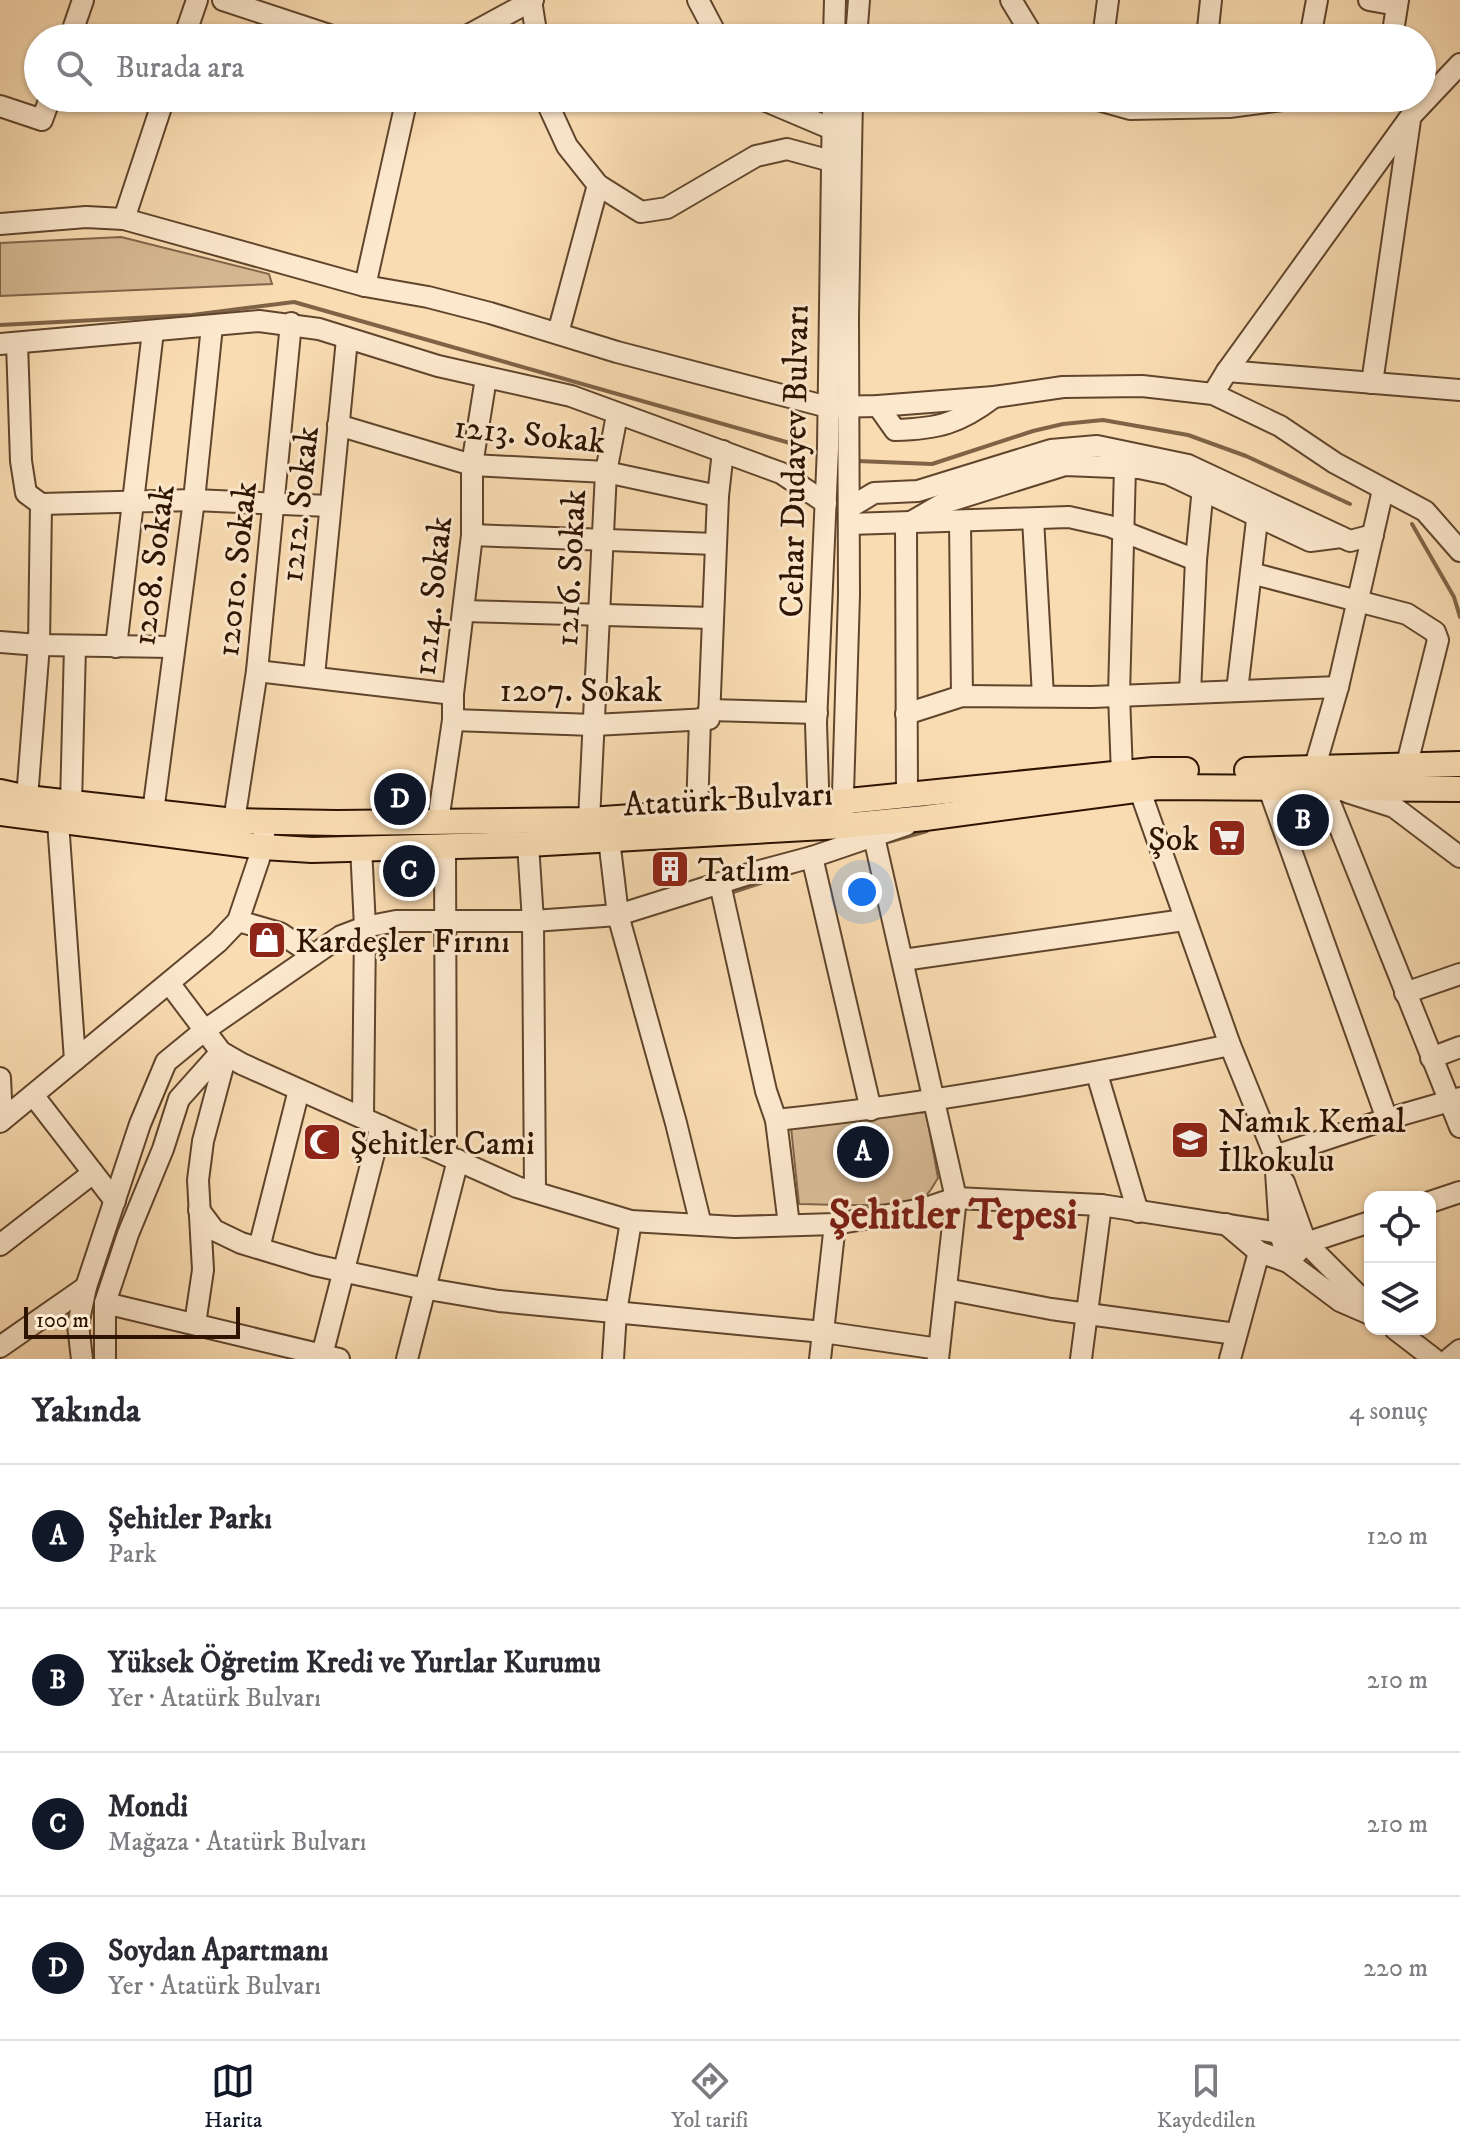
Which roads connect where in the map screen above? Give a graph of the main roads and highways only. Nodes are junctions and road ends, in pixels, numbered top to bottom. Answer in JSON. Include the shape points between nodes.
{"nodes":[{"id":1,"x":1460,"y":764,"type":"edge"},
{"id":2,"x":1131,"y":781,"type":"junction"},
{"id":3,"x":1323,"y":782,"type":"junction"},
{"id":4,"x":1460,"y":789,"type":"edge"},
{"id":5,"x":0,"y":792,"type":"edge"},
{"id":6,"x":0,"y":813,"type":"edge"},
{"id":7,"x":65,"y":813,"type":"junction"},
{"id":8,"x":827,"y":819,"type":"junction"}],
"edges":[{"from":1,"to":3,"type":"main road","name":"Atatürk Bulvarı","via":[[1407,764]]},
{"from":2,"to":3,"type":"main road","name":"Atatürk Bulvarı","via":[[1268,786]]},
{"from":2,"to":3,"type":"main road","name":"Atatürk Bulvarı","via":[[1153,770]]},
{"from":2,"to":8,"type":"main road","name":"Atatürk Bulvarı","via":[[925,818]]},
{"from":2,"to":8,"type":"main road","name":"Atatürk Bulvarı","via":[[844,801]]},
{"from":3,"to":4,"type":"main road","name":"Atatürk Bulvarı"},
{"from":5,"to":7,"type":"main road","name":"Atatürk Bulvarı"},
{"from":6,"to":7,"type":"main road","name":"Atatürk Bulvarı"},
{"from":7,"to":8,"type":"main road","name":"Atatürk Bulvarı","via":[[153,812],[234,821],[589,820],[697,812]]},
{"from":7,"to":8,"type":"main road","name":"Atatürk Bulvarı","via":[[263,847],[312,850],[528,844]]}]}
